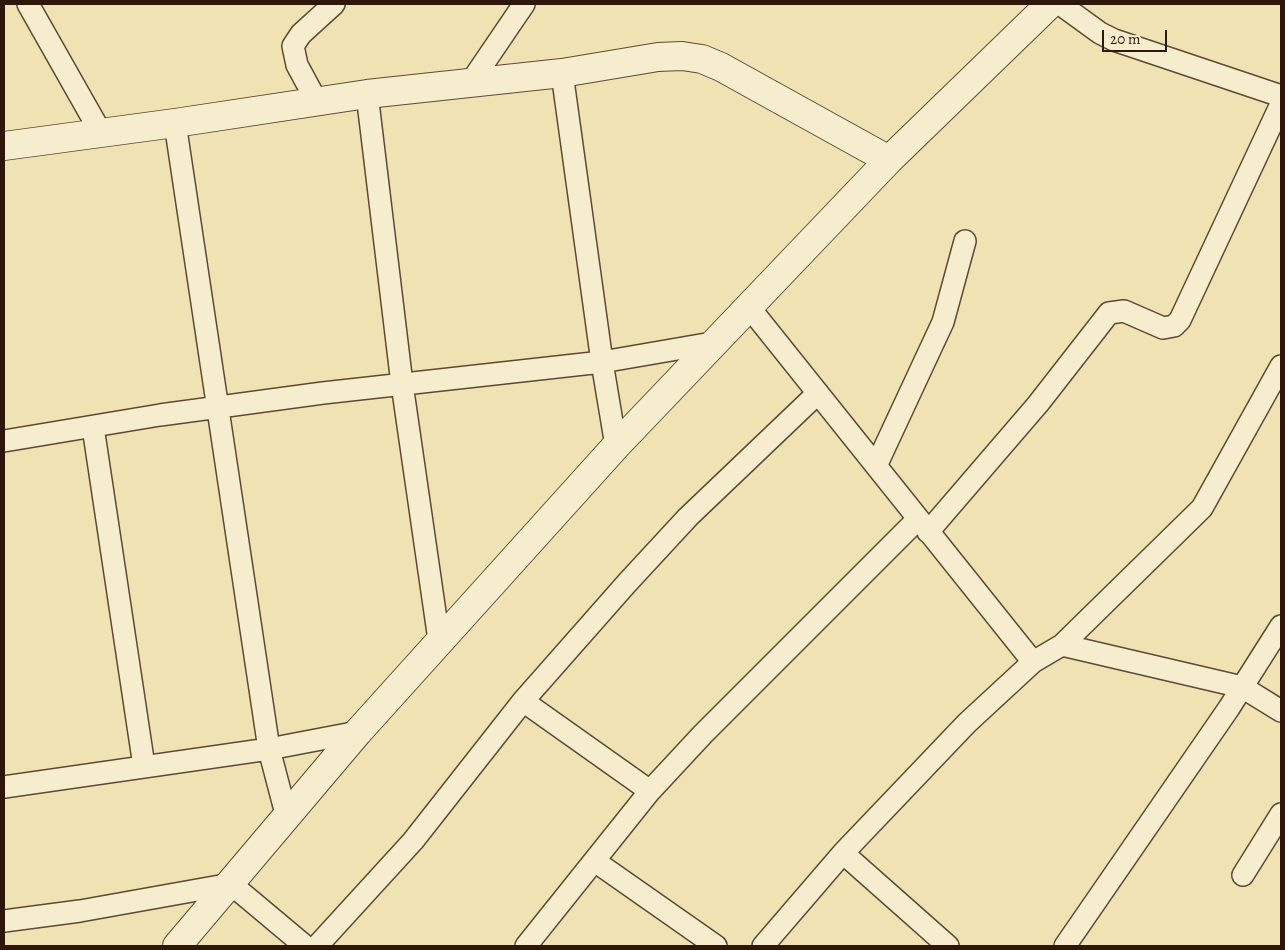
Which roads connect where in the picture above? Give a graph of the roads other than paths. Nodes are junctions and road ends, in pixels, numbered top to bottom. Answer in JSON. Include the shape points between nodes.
{"nodes":[{"id":1,"x":28,"y":4,"type":"edge"},
{"id":2,"x":334,"y":4,"type":"edge"},
{"id":3,"x":524,"y":4,"type":"edge"},
{"id":4,"x":1050,"y":4,"type":"edge"},
{"id":5,"x":1060,"y":4,"type":"edge"},
{"id":6,"x":562,"y":73,"type":"junction"},
{"id":7,"x":472,"y":82,"type":"junction"},
{"id":8,"x":367,"y":94,"type":"junction"},
{"id":9,"x":1281,"y":96,"type":"edge"},
{"id":10,"x":317,"y":102,"type":"junction"},
{"id":11,"x":1281,"y":104,"type":"edge"},
{"id":12,"x":175,"y":123,"type":"junction"},
{"id":13,"x":101,"y":133,"type":"junction"},
{"id":14,"x":4,"y":146,"type":"edge"},
{"id":15,"x":889,"y":160,"type":"junction"},
{"id":16,"x":965,"y":241,"type":"dead end"},
{"id":17,"x":749,"y":307,"type":"junction"},
{"id":18,"x":712,"y":344,"type":"junction"},
{"id":19,"x":602,"y":362,"type":"junction"},
{"id":20,"x":1281,"y":366,"type":"edge"},
{"id":21,"x":402,"y":384,"type":"junction"},
{"id":22,"x":818,"y":393,"type":"junction"},
{"id":23,"x":218,"y":408,"type":"junction"},
{"id":24,"x":93,"y":427,"type":"junction"},
{"id":25,"x":4,"y":441,"type":"edge"},
{"id":26,"x":616,"y":446,"type":"junction"},
{"id":27,"x":876,"y":466,"type":"junction"},
{"id":28,"x":923,"y":526,"type":"junction"},
{"id":29,"x":1281,"y":626,"type":"edge"},
{"id":30,"x":440,"y":640,"type":"junction"},
{"id":31,"x":1062,"y":645,"type":"junction"},
{"id":32,"x":1033,"y":662,"type":"junction"},
{"id":33,"x":1242,"y":687,"type":"junction"},
{"id":34,"x":523,"y":701,"type":"junction"},
{"id":35,"x":1281,"y":710,"type":"edge"},
{"id":36,"x":358,"y":732,"type":"junction"},
{"id":37,"x":269,"y":749,"type":"junction"},
{"id":38,"x":144,"y":766,"type":"junction"},
{"id":39,"x":4,"y":787,"type":"edge"},
{"id":40,"x":650,"y":791,"type":"junction"},
{"id":41,"x":286,"y":814,"type":"junction"},
{"id":42,"x":1281,"y":814,"type":"edge"},
{"id":43,"x":843,"y":853,"type":"junction"},
{"id":44,"x":596,"y":862,"type":"junction"},
{"id":45,"x":1243,"y":875,"type":"dead end"},
{"id":46,"x":231,"y":884,"type":"junction"},
{"id":47,"x":4,"y":921,"type":"edge"},
{"id":48,"x":177,"y":946,"type":"edge"},
{"id":49,"x":305,"y":946,"type":"edge"},
{"id":50,"x":317,"y":946,"type":"edge"},
{"id":51,"x":526,"y":946,"type":"edge"},
{"id":52,"x":716,"y":946,"type":"edge"},
{"id":53,"x":763,"y":946,"type":"edge"},
{"id":54,"x":948,"y":946,"type":"edge"},
{"id":55,"x":1065,"y":946,"type":"edge"}],
"edges":[{"from":1,"to":13,"type":"street"},
{"from":2,"to":10,"type":"street","via":[[300,34],[293,46],[297,65]]},
{"from":3,"to":7,"type":"street"},
{"from":4,"to":15,"type":"street"},
{"from":5,"to":9,"type":"street","via":[[1114,40]]},
{"from":6,"to":7,"type":"street"},
{"from":6,"to":15,"type":"street","via":[[658,58],[682,56],[702,59]]},
{"from":6,"to":19,"type":"street"},
{"from":7,"to":8,"type":"street"},
{"from":8,"to":10,"type":"street"},
{"from":8,"to":21,"type":"street"},
{"from":10,"to":12,"type":"street"},
{"from":11,"to":28,"type":"street","via":[[1180,320],[1174,326],[1163,328],[1124,311],[1109,313],[1038,404]]},
{"from":12,"to":13,"type":"street"},
{"from":12,"to":23,"type":"street"},
{"from":13,"to":14,"type":"street"},
{"from":15,"to":17,"type":"street"},
{"from":16,"to":27,"type":"street","via":[[943,322]]},
{"from":17,"to":18,"type":"street"},
{"from":17,"to":22,"type":"street"},
{"from":18,"to":19,"type":"street"},
{"from":18,"to":26,"type":"street"},
{"from":19,"to":21,"type":"street"},
{"from":19,"to":26,"type":"street"},
{"from":20,"to":31,"type":"street","via":[[1202,508]]},
{"from":21,"to":23,"type":"street"},
{"from":21,"to":30,"type":"street"},
{"from":22,"to":27,"type":"street"},
{"from":22,"to":34,"type":"street","via":[[661,546]]},
{"from":23,"to":24,"type":"street"},
{"from":23,"to":37,"type":"street"},
{"from":24,"to":25,"type":"street"},
{"from":24,"to":38,"type":"street"},
{"from":26,"to":30,"type":"street"},
{"from":27,"to":28,"type":"street"},
{"from":28,"to":32,"type":"street"},
{"from":28,"to":40,"type":"street","via":[[703,734]]},
{"from":29,"to":33,"type":"street"},
{"from":30,"to":36,"type":"street"},
{"from":31,"to":32,"type":"street"},
{"from":31,"to":33,"type":"street"},
{"from":32,"to":43,"type":"street","via":[[967,723]]},
{"from":33,"to":35,"type":"street"},
{"from":33,"to":55,"type":"street"},
{"from":34,"to":40,"type":"street"},
{"from":34,"to":50,"type":"street","via":[[413,840]]},
{"from":36,"to":37,"type":"street"},
{"from":36,"to":41,"type":"street"},
{"from":37,"to":38,"type":"street"},
{"from":37,"to":41,"type":"street"},
{"from":38,"to":39,"type":"street"},
{"from":40,"to":44,"type":"street"},
{"from":41,"to":46,"type":"street"},
{"from":42,"to":45,"type":"street"},
{"from":43,"to":53,"type":"street"},
{"from":43,"to":54,"type":"street"},
{"from":44,"to":51,"type":"street"},
{"from":44,"to":52,"type":"street"},
{"from":46,"to":47,"type":"street"},
{"from":46,"to":48,"type":"street"},
{"from":46,"to":49,"type":"street"}]}
